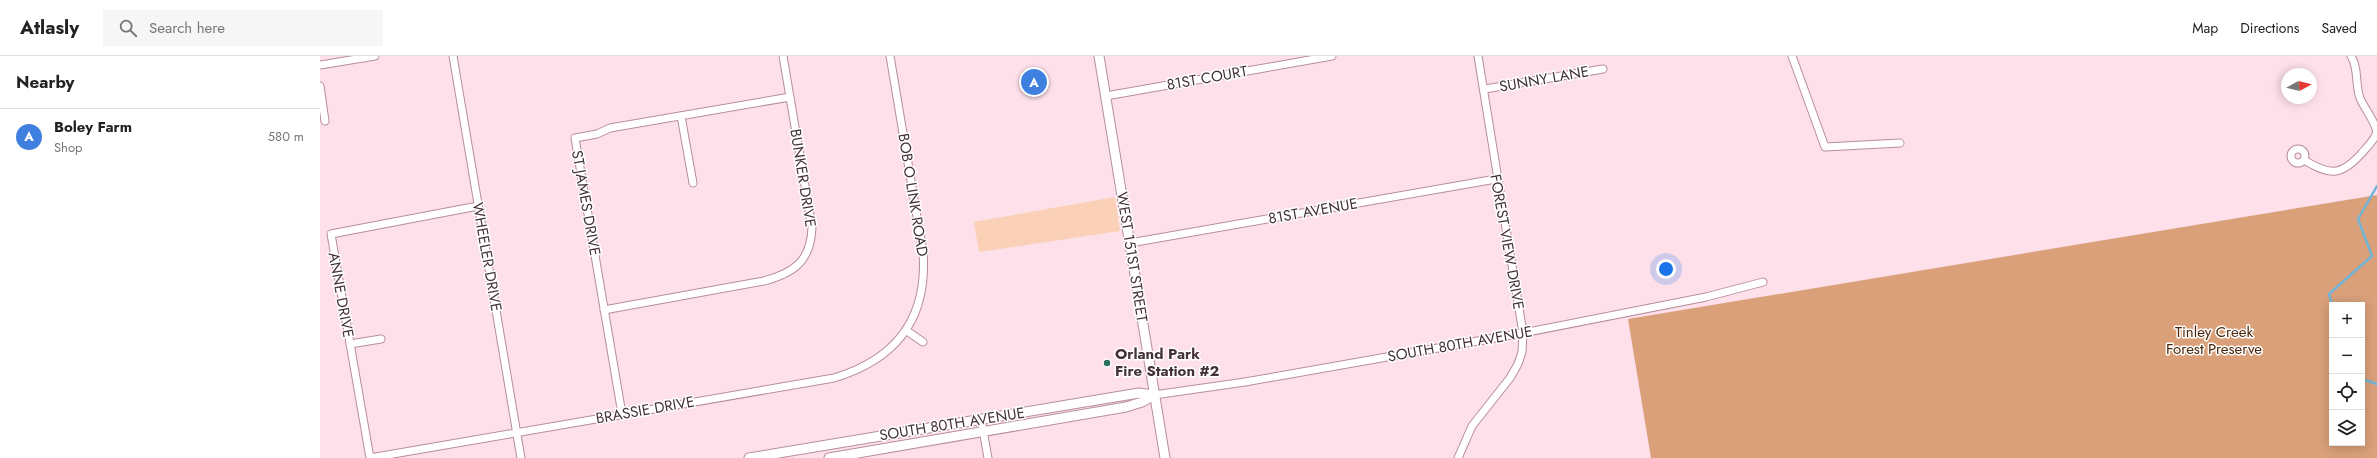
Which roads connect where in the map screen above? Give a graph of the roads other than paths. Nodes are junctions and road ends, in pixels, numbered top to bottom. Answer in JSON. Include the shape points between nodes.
{"nodes":[{"id":1,"x":375,"y":56,"type":"edge"},
{"id":2,"x":452,"y":56,"type":"edge"},
{"id":3,"x":783,"y":56,"type":"edge"},
{"id":4,"x":890,"y":56,"type":"edge"},
{"id":5,"x":1099,"y":56,"type":"edge"},
{"id":6,"x":1332,"y":56,"type":"edge"},
{"id":7,"x":1478,"y":56,"type":"edge"},
{"id":8,"x":1792,"y":56,"type":"edge"},
{"id":9,"x":2351,"y":56,"type":"edge"},
{"id":10,"x":320,"y":65,"type":"edge"},
{"id":11,"x":1603,"y":69,"type":"dead end"},
{"id":12,"x":320,"y":86,"type":"edge"},
{"id":13,"x":1485,"y":90,"type":"junction"},
{"id":14,"x":1106,"y":96,"type":"junction"},
{"id":15,"x":790,"y":97,"type":"junction"},
{"id":16,"x":682,"y":116,"type":"junction"},
{"id":17,"x":325,"y":121,"type":"dead end"},
{"id":18,"x":2377,"y":132,"type":"edge"},
{"id":19,"x":1900,"y":143,"type":"dead end"},
{"id":20,"x":2304,"y":160,"type":"dead end"},
{"id":21,"x":1496,"y":179,"type":"junction"},
{"id":22,"x":693,"y":183,"type":"dead end"},
{"id":23,"x":478,"y":206,"type":"junction"},
{"id":24,"x":1130,"y":243,"type":"junction"},
{"id":25,"x":1763,"y":282,"type":"dead end"},
{"id":26,"x":604,"y":310,"type":"junction"},
{"id":27,"x":907,"y":331,"type":"junction"},
{"id":28,"x":1523,"y":333,"type":"junction"},
{"id":29,"x":381,"y":338,"type":"dead end"},
{"id":30,"x":924,"y":342,"type":"dead end"},
{"id":31,"x":350,"y":344,"type":"junction"},
{"id":32,"x":1154,"y":395,"type":"junction"},
{"id":33,"x":622,"y":414,"type":"junction"},
{"id":34,"x":981,"y":419,"type":"junction"},
{"id":35,"x":517,"y":432,"type":"junction"},
{"id":36,"x":983,"y":432,"type":"junction"},
{"id":37,"x":370,"y":458,"type":"edge"},
{"id":38,"x":521,"y":458,"type":"edge"},
{"id":39,"x":749,"y":458,"type":"edge"},
{"id":40,"x":829,"y":458,"type":"edge"},
{"id":41,"x":988,"y":458,"type":"edge"},
{"id":42,"x":1166,"y":458,"type":"edge"},
{"id":43,"x":1458,"y":458,"type":"edge"}],
"edges":[{"from":1,"to":10,"type":"street"},
{"from":2,"to":23,"type":"street","name":"WHEELER DRIVE"},
{"from":3,"to":15,"type":"street","name":"BUNKER DRIVE"},
{"from":4,"to":27,"type":"street","name":"BOB O LINK ROAD","via":[[925,273],[922,295]]},
{"from":5,"to":14,"type":"street","name":"WEST 151ST STREET"},
{"from":6,"to":14,"type":"street","name":"81ST COURT"},
{"from":7,"to":13,"type":"street","name":"FOREST VIEW DRIVE"},
{"from":8,"to":19,"type":"street","via":[[1825,147]]},
{"from":9,"to":18,"type":"street","via":[[2356,68],[2360,97],[2376,125]]},
{"from":11,"to":13,"type":"street","name":"SUNNY LANE"},
{"from":12,"to":17,"type":"street"},
{"from":13,"to":21,"type":"street","name":"FOREST VIEW DRIVE"},
{"from":14,"to":24,"type":"street","name":"WEST 151ST STREET"},
{"from":15,"to":16,"type":"street","name":"ST JAMES DRIVE"},
{"from":15,"to":26,"type":"street","name":"BUNKER DRIVE","via":[[812,227],[810,248],[804,260],[783,276],[764,281]]},
{"from":16,"to":22,"type":"street"},
{"from":16,"to":26,"type":"street","name":"ST JAMES DRIVE","via":[[610,128],[597,134],[575,138]]},
{"from":18,"to":20,"type":"street","via":[[2375,139],[2352,164],[2337,172],[2328,172]]},
{"from":21,"to":24,"type":"street","name":"81ST AVENUE"},
{"from":21,"to":28,"type":"street","name":"FOREST VIEW DRIVE"},
{"from":23,"to":31,"type":"street","name":"ANNE DRIVE","via":[[331,234]]},
{"from":23,"to":35,"type":"street","name":"WHEELER DRIVE"},
{"from":24,"to":32,"type":"street","name":"WEST 151ST STREET"},
{"from":25,"to":28,"type":"street","name":"SOUTH 80TH AVENUE","via":[[1706,297]]},
{"from":26,"to":33,"type":"street","name":"ST JAMES DRIVE"},
{"from":27,"to":30,"type":"street"},
{"from":27,"to":33,"type":"street","name":"BRASSIE DRIVE","via":[[876,360],[855,372],[834,378]]},
{"from":28,"to":32,"type":"street","name":"SOUTH 80TH AVENUE","via":[[1245,382]]},
{"from":28,"to":43,"type":"street","name":"FOREST VIEW DRIVE","via":[[1522,352],[1518,364],[1472,426]]},
{"from":29,"to":31,"type":"street"},
{"from":31,"to":37,"type":"street","name":"ANNE DRIVE"},
{"from":32,"to":34,"type":"street","name":"SOUTH 80TH AVENUE","via":[[1139,393]]},
{"from":32,"to":36,"type":"street","name":"SOUTH 80TH AVENUE","via":[[1126,407]]},
{"from":32,"to":42,"type":"street","name":"WEST 151ST STREET"},
{"from":33,"to":35,"type":"street","name":"BRASSIE DRIVE"},
{"from":34,"to":36,"type":"street"},
{"from":34,"to":39,"type":"street","name":"SOUTH 80TH AVENUE"},
{"from":35,"to":37,"type":"street","name":"BRASSIE DRIVE"},
{"from":35,"to":38,"type":"street","name":"WHEELER DRIVE"},
{"from":36,"to":40,"type":"street","name":"SOUTH 80TH AVENUE"},
{"from":36,"to":41,"type":"street"}]}
